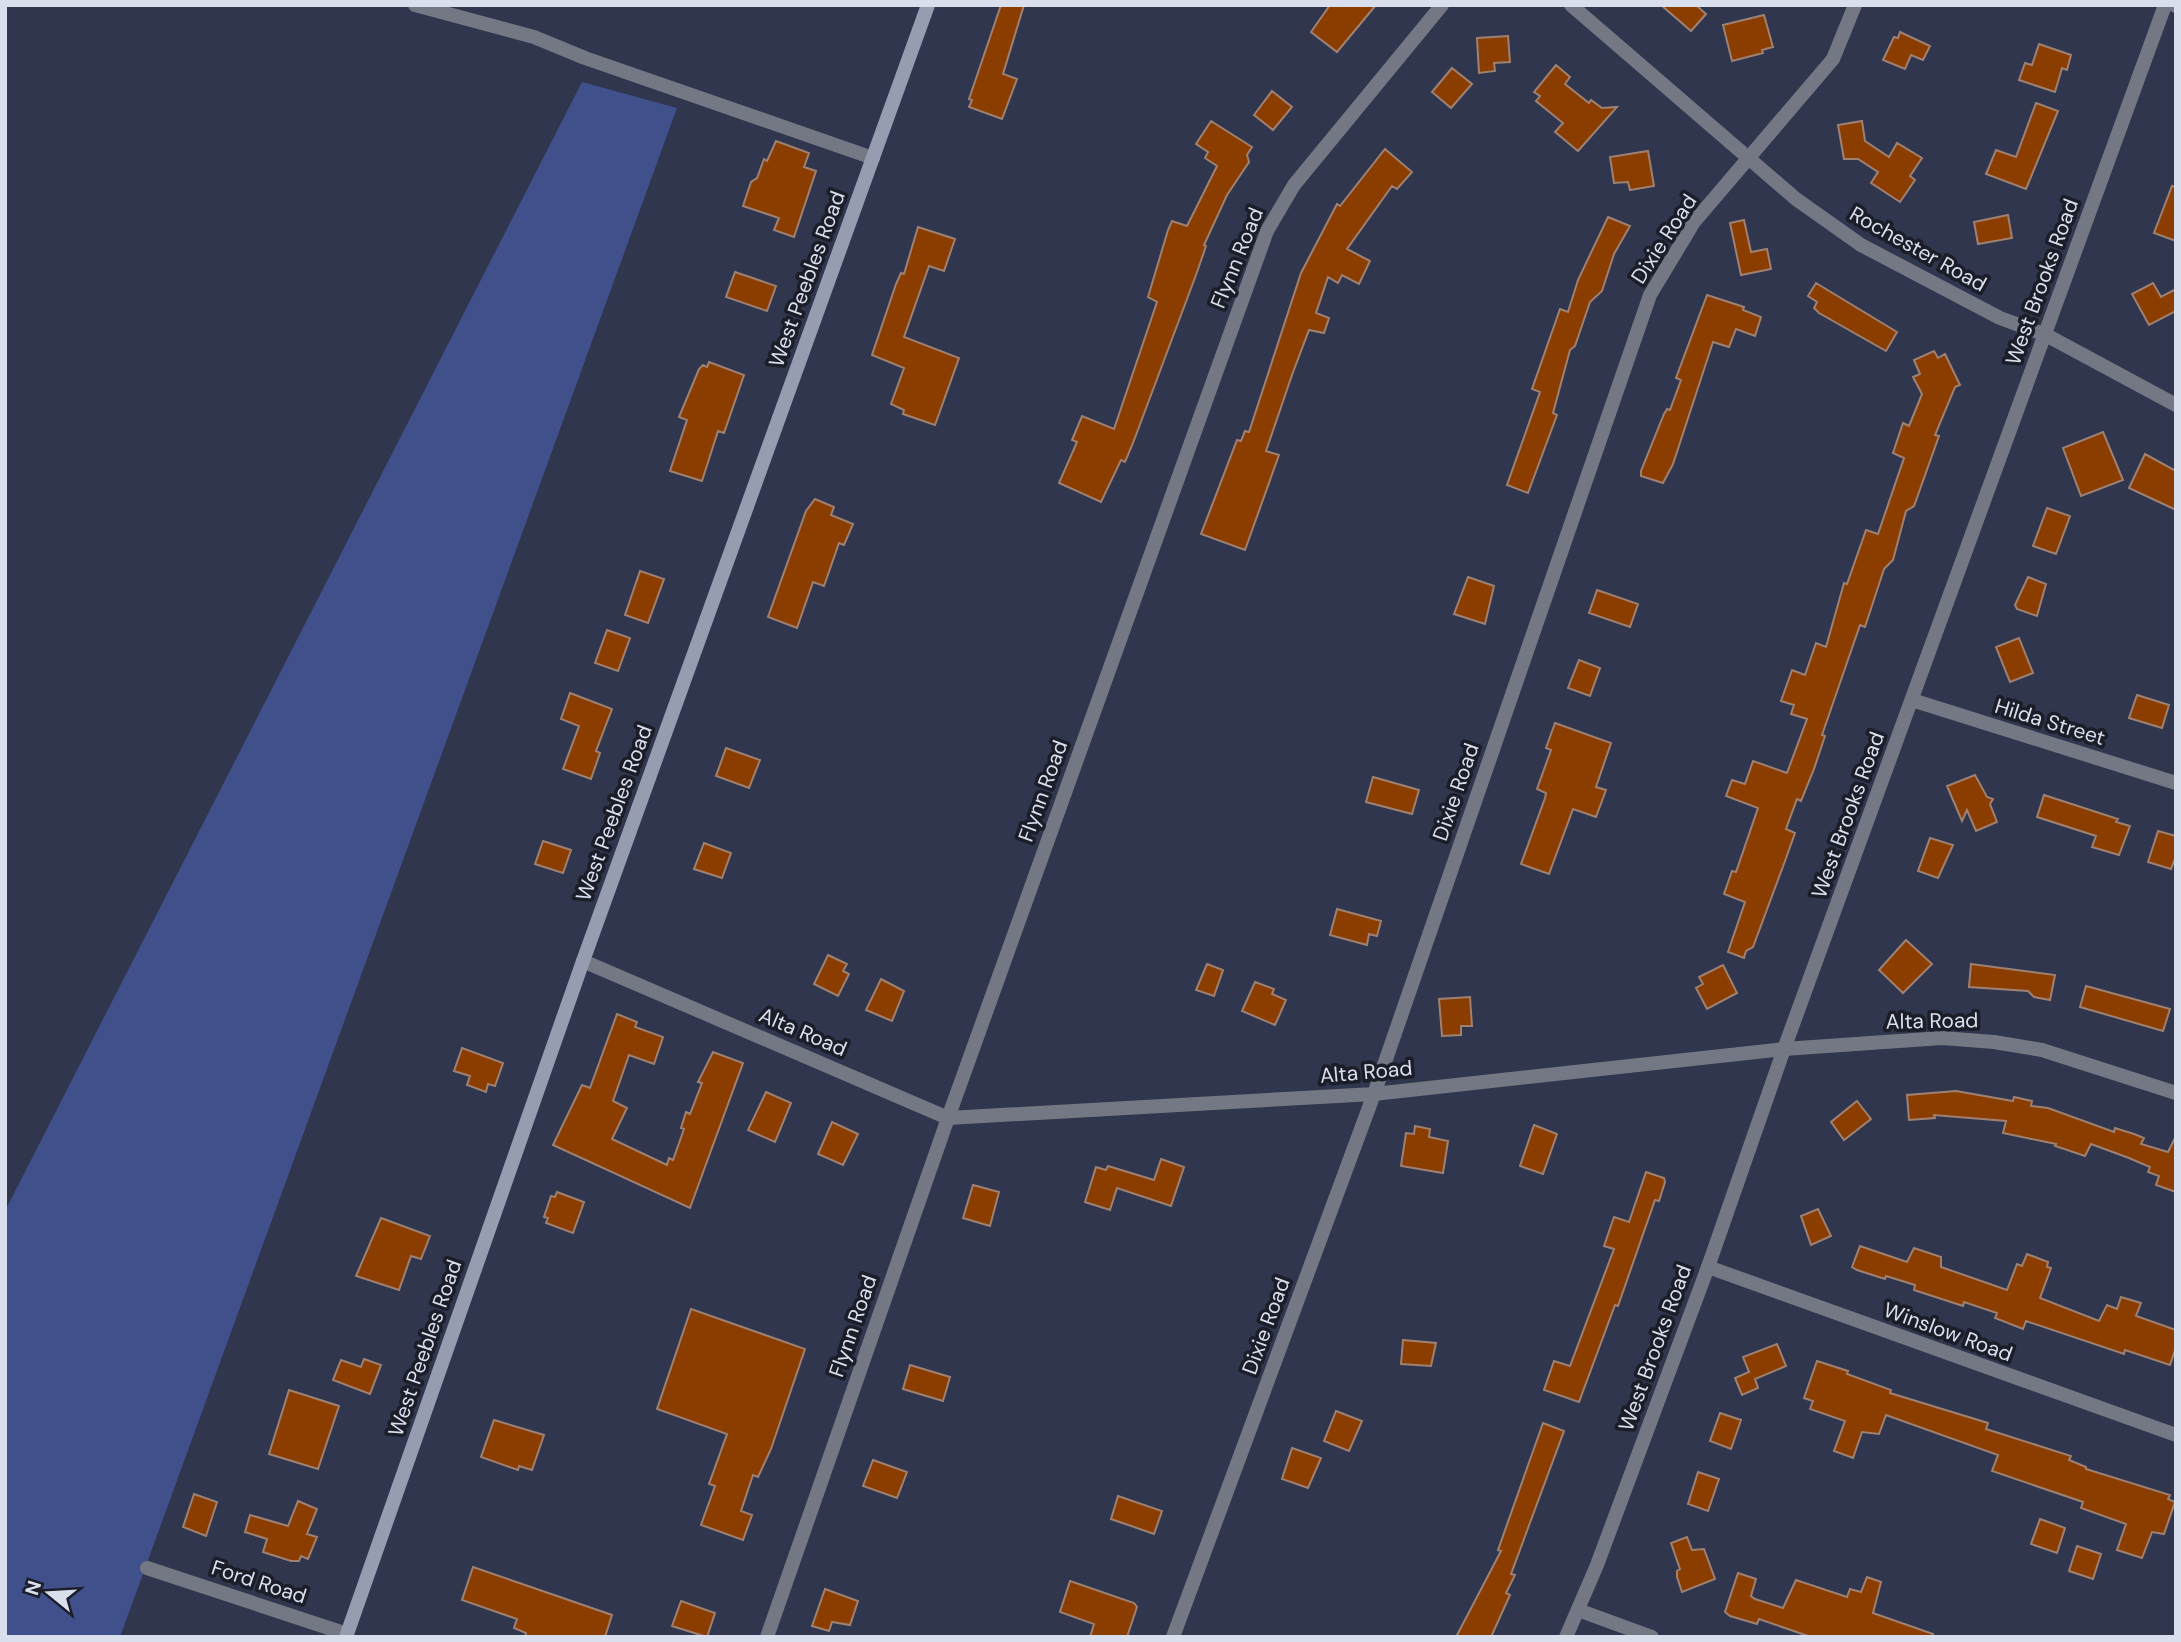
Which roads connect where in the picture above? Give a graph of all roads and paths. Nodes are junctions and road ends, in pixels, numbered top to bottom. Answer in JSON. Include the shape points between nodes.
{"nodes":[{"id":1,"x":415,"y":5,"type":"edge"},
{"id":2,"x":928,"y":5,"type":"edge"},
{"id":3,"x":1442,"y":5,"type":"edge"},
{"id":4,"x":1571,"y":5,"type":"edge"},
{"id":5,"x":1855,"y":5,"type":"edge"},
{"id":6,"x":2165,"y":5,"type":"edge"},
{"id":7,"x":873,"y":158,"type":"junction"},
{"id":8,"x":1751,"y":158,"type":"junction"},
{"id":9,"x":2046,"y":335,"type":"junction"},
{"id":10,"x":2176,"y":405,"type":"edge"},
{"id":11,"x":1912,"y":700,"type":"junction"},
{"id":12,"x":2176,"y":783,"type":"edge"},
{"id":13,"x":583,"y":961,"type":"junction"},
{"id":14,"x":1784,"y":1049,"type":"junction"},
{"id":15,"x":2176,"y":1093,"type":"edge"},
{"id":16,"x":1374,"y":1094,"type":"junction"},
{"id":17,"x":948,"y":1118,"type":"junction"},
{"id":18,"x":1707,"y":1267,"type":"junction"},
{"id":19,"x":2176,"y":1435,"type":"edge"},
{"id":20,"x":147,"y":1568,"type":"dead end"},
{"id":21,"x":1578,"y":1610,"type":"junction"},
{"id":22,"x":350,"y":1636,"type":"edge"},
{"id":23,"x":767,"y":1637,"type":"edge"},
{"id":24,"x":1173,"y":1637,"type":"edge"},
{"id":25,"x":1566,"y":1637,"type":"edge"},
{"id":26,"x":1652,"y":1637,"type":"edge"}],
"edges":[{"from":1,"to":7,"type":"street","via":[[534,37]]},
{"from":2,"to":7,"type":"main road","name":"West Peebles Road"},
{"from":3,"to":17,"type":"street","name":"Flynn Road","via":[[1294,185],[1266,231]]},
{"from":4,"to":8,"type":"street","name":"Rochester Road"},
{"from":5,"to":8,"type":"street","name":"Dixie Road","via":[[1833,59]]},
{"from":6,"to":9,"type":"street","name":"West Brooks Road"},
{"from":7,"to":13,"type":"main road","name":"West Peebles Road"},
{"from":8,"to":9,"type":"street","name":"Rochester Road","via":[[1796,199],[1861,245],[2000,318]]},
{"from":8,"to":16,"type":"street","name":"Dixie Road","via":[[1695,222],[1650,295]]},
{"from":9,"to":10,"type":"street","name":"Rochester Road"},
{"from":9,"to":11,"type":"street","name":"West Brooks Road"},
{"from":11,"to":12,"type":"street","name":"Hilda Street"},
{"from":11,"to":14,"type":"street","name":"West Brooks Road"},
{"from":13,"to":17,"type":"street","name":"Alta Road"},
{"from":13,"to":22,"type":"main road","name":"West Peebles Road"},
{"from":14,"to":15,"type":"street","name":"Alta Road","via":[[1942,1038],[2003,1043],[2058,1054]]},
{"from":14,"to":16,"type":"street","name":"Alta Road"},
{"from":14,"to":18,"type":"street","name":"West Brooks Road"},
{"from":16,"to":17,"type":"street","name":"Alta Road"},
{"from":16,"to":24,"type":"street","name":"Dixie Road"},
{"from":17,"to":23,"type":"street","name":"Flynn Road"},
{"from":18,"to":19,"type":"street","name":"Winslow Road"},
{"from":18,"to":21,"type":"street","name":"West Brooks Road"},
{"from":20,"to":22,"type":"street","name":"Ford Road"},
{"from":21,"to":25,"type":"street","name":"West Brooks Road"},
{"from":21,"to":26,"type":"street"}]}
